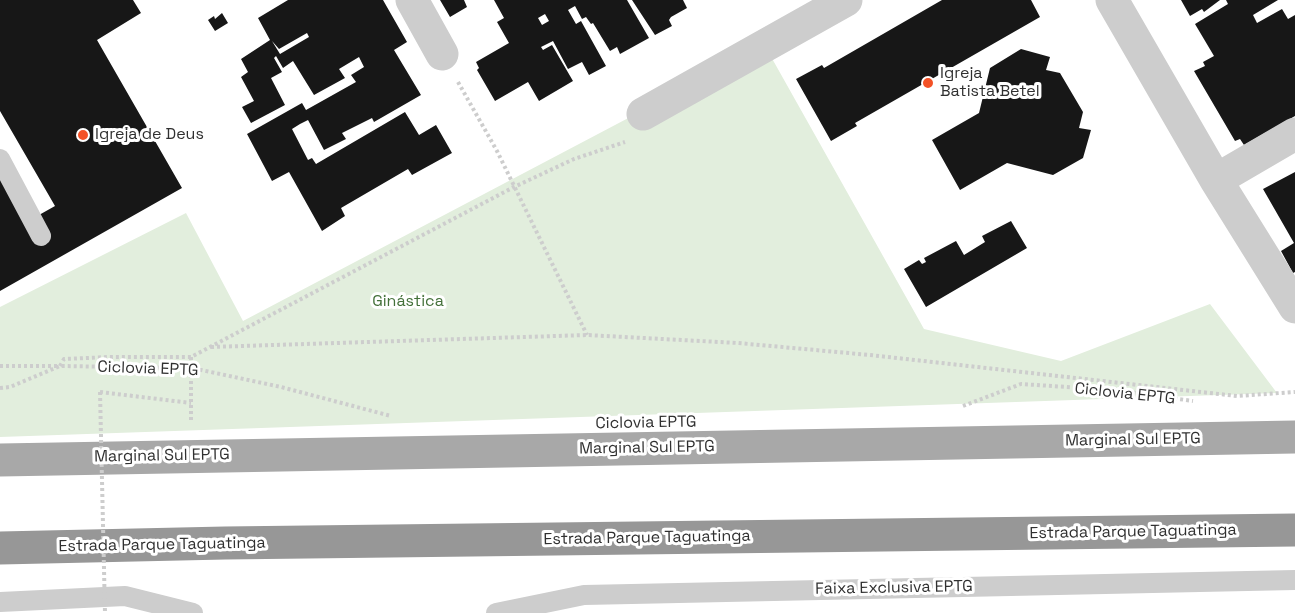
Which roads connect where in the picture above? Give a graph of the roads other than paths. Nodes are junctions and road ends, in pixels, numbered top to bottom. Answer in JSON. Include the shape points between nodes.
{"nodes":[{"id":1,"x":412,"y":0,"type":"edge"},
{"id":2,"x":846,"y":0,"type":"edge"},
{"id":3,"x":1112,"y":0,"type":"edge"},
{"id":4,"x":442,"y":54,"type":"road end"},
{"id":5,"x":637,"y":127,"type":"road end"},
{"id":6,"x":1295,"y":134,"type":"edge"},
{"id":7,"x":0,"y":159,"type":"edge"},
{"id":8,"x":1216,"y":180,"type":"junction"},
{"id":9,"x":41,"y":236,"type":"dead end"},
{"id":10,"x":1295,"y":307,"type":"edge"},
{"id":11,"x":1295,"y":437,"type":"edge"},
{"id":12,"x":0,"y":460,"type":"edge"},
{"id":13,"x":1295,"y":530,"type":"edge"},
{"id":14,"x":0,"y":549,"type":"edge"},
{"id":15,"x":1295,"y":580,"type":"edge"},
{"id":16,"x":0,"y":602,"type":"edge"},
{"id":17,"x":193,"y":613,"type":"edge"},
{"id":18,"x":496,"y":613,"type":"edge"}],
"edges":[{"from":1,"to":4,"type":"street"},
{"from":2,"to":5,"type":"street"},
{"from":3,"to":8,"type":"street"},
{"from":6,"to":8,"type":"street"},
{"from":7,"to":9,"type":"lane"},
{"from":8,"to":10,"type":"street"},
{"from":11,"to":12,"type":"main road","name":"Marginal Sul EPTG"},
{"from":13,"to":14,"type":"highway","name":"Estrada Parque Taguatinga"},
{"from":15,"to":18,"type":"lane","name":"Faixa Exclusiva EPTG","via":[[584,595]]},
{"from":16,"to":17,"type":"lane","via":[[125,596]]}]}
